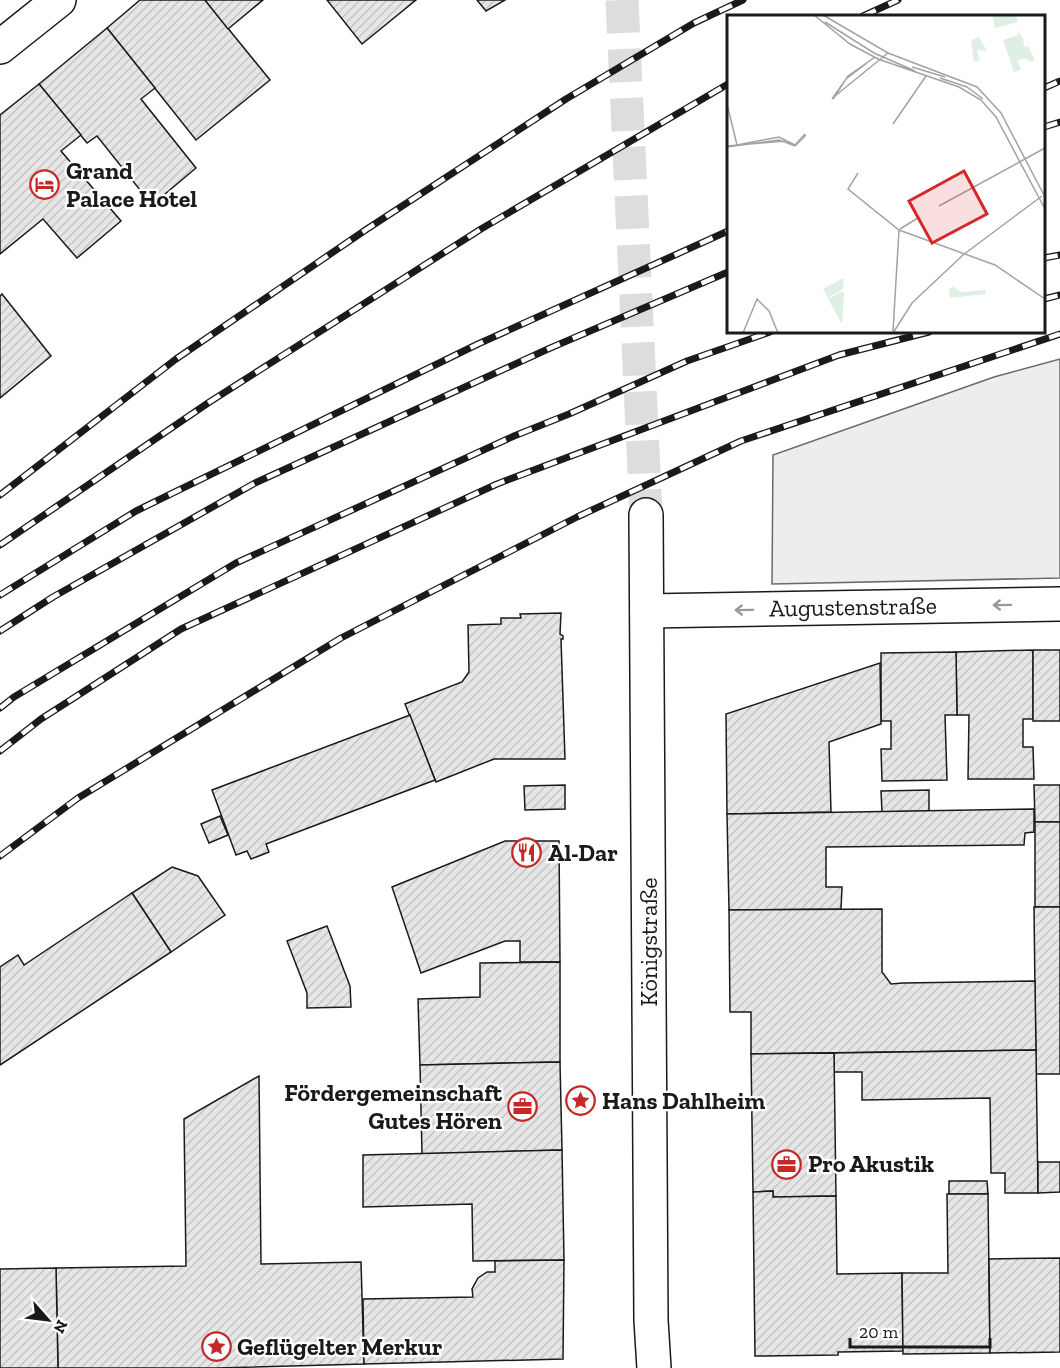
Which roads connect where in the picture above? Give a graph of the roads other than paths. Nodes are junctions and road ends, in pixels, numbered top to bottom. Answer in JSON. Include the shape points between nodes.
{"nodes":[{"id":1,"x":59,"y":0,"type":"edge"},
{"id":2,"x":0,"y":47,"type":"edge"},
{"id":3,"x":645,"y":515,"type":"tunnel mouth"},
{"id":4,"x":1060,"y":604,"type":"edge"},
{"id":5,"x":647,"y":611,"type":"junction"},
{"id":6,"x":654,"y":1368,"type":"edge"}],
"edges":[{"from":1,"to":2,"type":"street"},
{"from":3,"to":5,"type":"street","name":"Königstraße"},
{"from":4,"to":5,"type":"street","name":"Augustenstraße","one_way":true},
{"from":5,"to":6,"type":"street","name":"Königstraße"}]}
